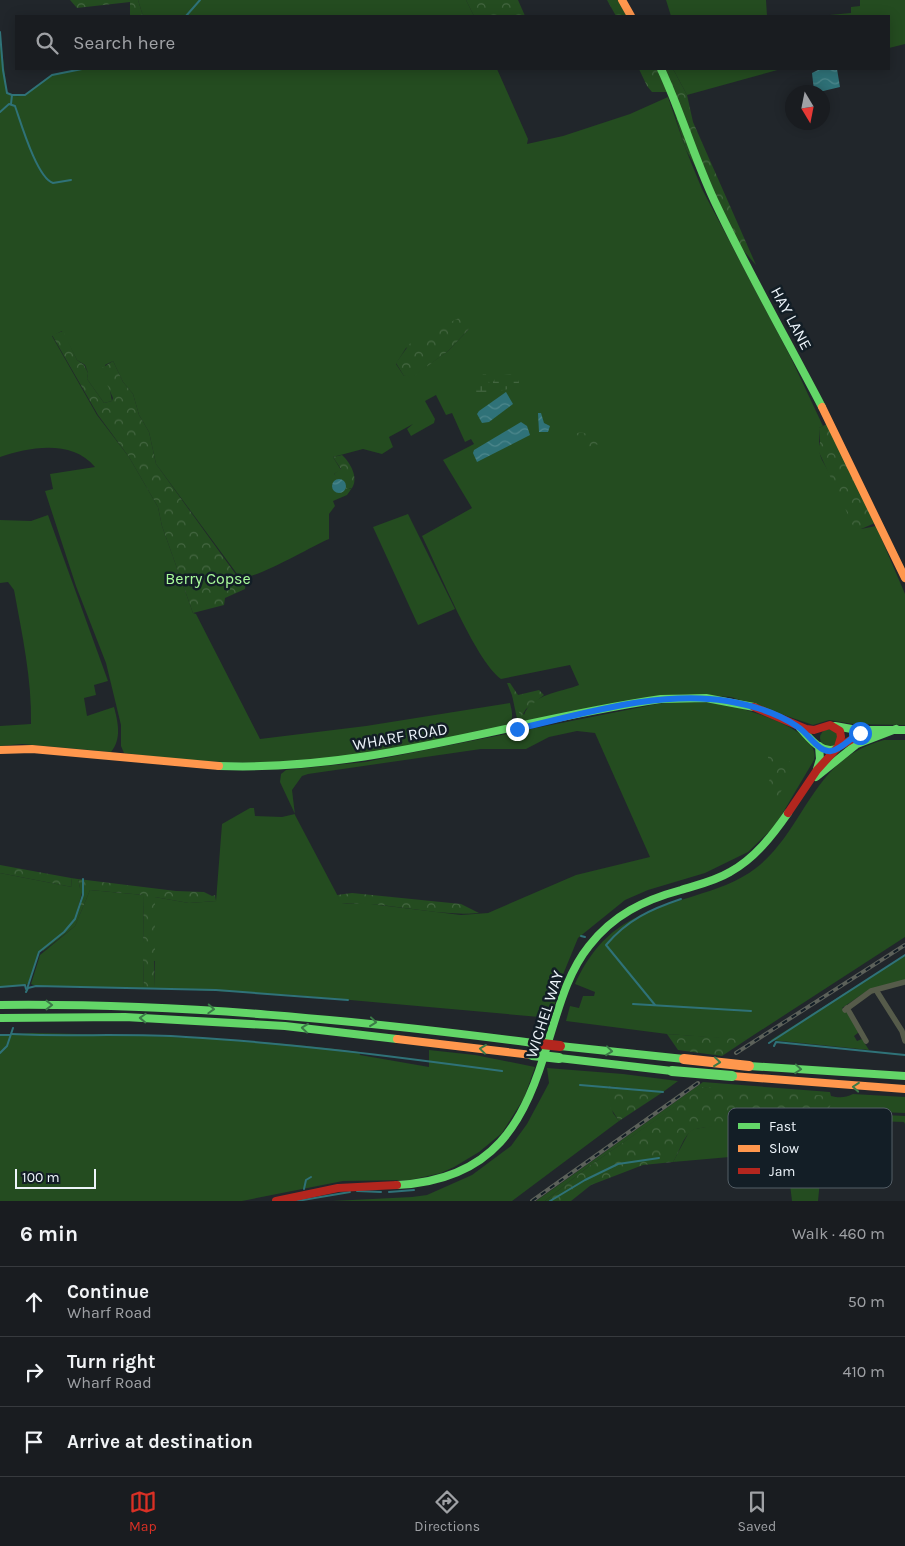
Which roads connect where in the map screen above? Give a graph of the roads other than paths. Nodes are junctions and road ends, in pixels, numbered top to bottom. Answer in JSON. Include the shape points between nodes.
{"nodes":[{"id":1,"x":622,"y":0,"type":"edge"},
{"id":2,"x":630,"y":15,"type":"edge"},
{"id":3,"x":661,"y":70,"type":"edge"},
{"id":4,"x":905,"y":578,"type":"edge"},
{"id":5,"x":834,"y":726,"type":"junction"},
{"id":6,"x":798,"y":727,"type":"junction"},
{"id":7,"x":820,"y":729,"type":"junction"},
{"id":8,"x":869,"y":730,"type":"junction"},
{"id":9,"x":900,"y":730,"type":"edge"},
{"id":10,"x":818,"y":745,"type":"junction"},
{"id":11,"x":837,"y":748,"type":"junction"},
{"id":12,"x":0,"y":750,"type":"edge"},
{"id":13,"x":816,"y":771,"type":"junction"},
{"id":14,"x":807,"y":785,"type":"junction"},
{"id":15,"x":905,"y":982,"type":"edge"},
{"id":16,"x":876,"y":990,"type":"junction"},
{"id":17,"x":0,"y":1006,"type":"edge"},
{"id":18,"x":0,"y":1018,"type":"edge"},
{"id":19,"x":866,"y":1041,"type":"dead end"},
{"id":20,"x":905,"y":1041,"type":"edge"},
{"id":21,"x":905,"y":1076,"type":"edge"},
{"id":22,"x":905,"y":1089,"type":"edge"},
{"id":23,"x":276,"y":1201,"type":"edge"}],
"edges":[{"from":1,"to":2,"type":"main road"},
{"from":3,"to":4,"type":"main road","name":"HAY LANE","via":[[718,210],[833,428]]},
{"from":5,"to":7,"type":"main road","name":"WHARF ROAD"},
{"from":5,"to":8,"type":"main road","name":"WHARF ROAD"},
{"from":5,"to":11,"type":"main road","via":[[842,740]]},
{"from":6,"to":7,"type":"main road","name":"WHARF ROAD"},
{"from":6,"to":10,"type":"main road","name":"WHARF ROAD"},
{"from":6,"to":12,"type":"main road","name":"WHARF ROAD","via":[[770,713],[735,703],[677,698],[646,701],[384,755],[310,764],[221,766],[32,749]]},
{"from":7,"to":10,"type":"main road","via":[[816,737]]},
{"from":8,"to":9,"type":"main road","name":"WHARF ROAD"},
{"from":8,"to":11,"type":"main road","name":"WHARF ROAD"},
{"from":9,"to":14,"type":"main road","via":[[857,744]]},
{"from":10,"to":11,"type":"main road","via":[[828,751]]},
{"from":10,"to":13,"type":"main road","name":"WICHEL WAY","via":[[820,759]]},
{"from":11,"to":13,"type":"main road","name":"WICHEL WAY"},
{"from":13,"to":14,"type":"main road","name":"WICHEL WAY"},
{"from":14,"to":23,"type":"main road","name":"WICHEL WAY","via":[[770,839],[744,864],[718,878],[632,908],[590,944],[569,981],[527,1106],[513,1130],[486,1157],[432,1183],[346,1188]]},
{"from":15,"to":16,"type":"street"},
{"from":16,"to":19,"type":"street","via":[[846,1009]]},
{"from":16,"to":20,"type":"street"},
{"from":17,"to":21,"type":"main road","one_way":true,"bridge":true,"via":[[143,1006],[288,1014],[749,1066]]},
{"from":22,"to":18,"type":"main road","one_way":true,"bridge":true,"via":[[672,1071],[285,1026],[125,1017]]}]}
